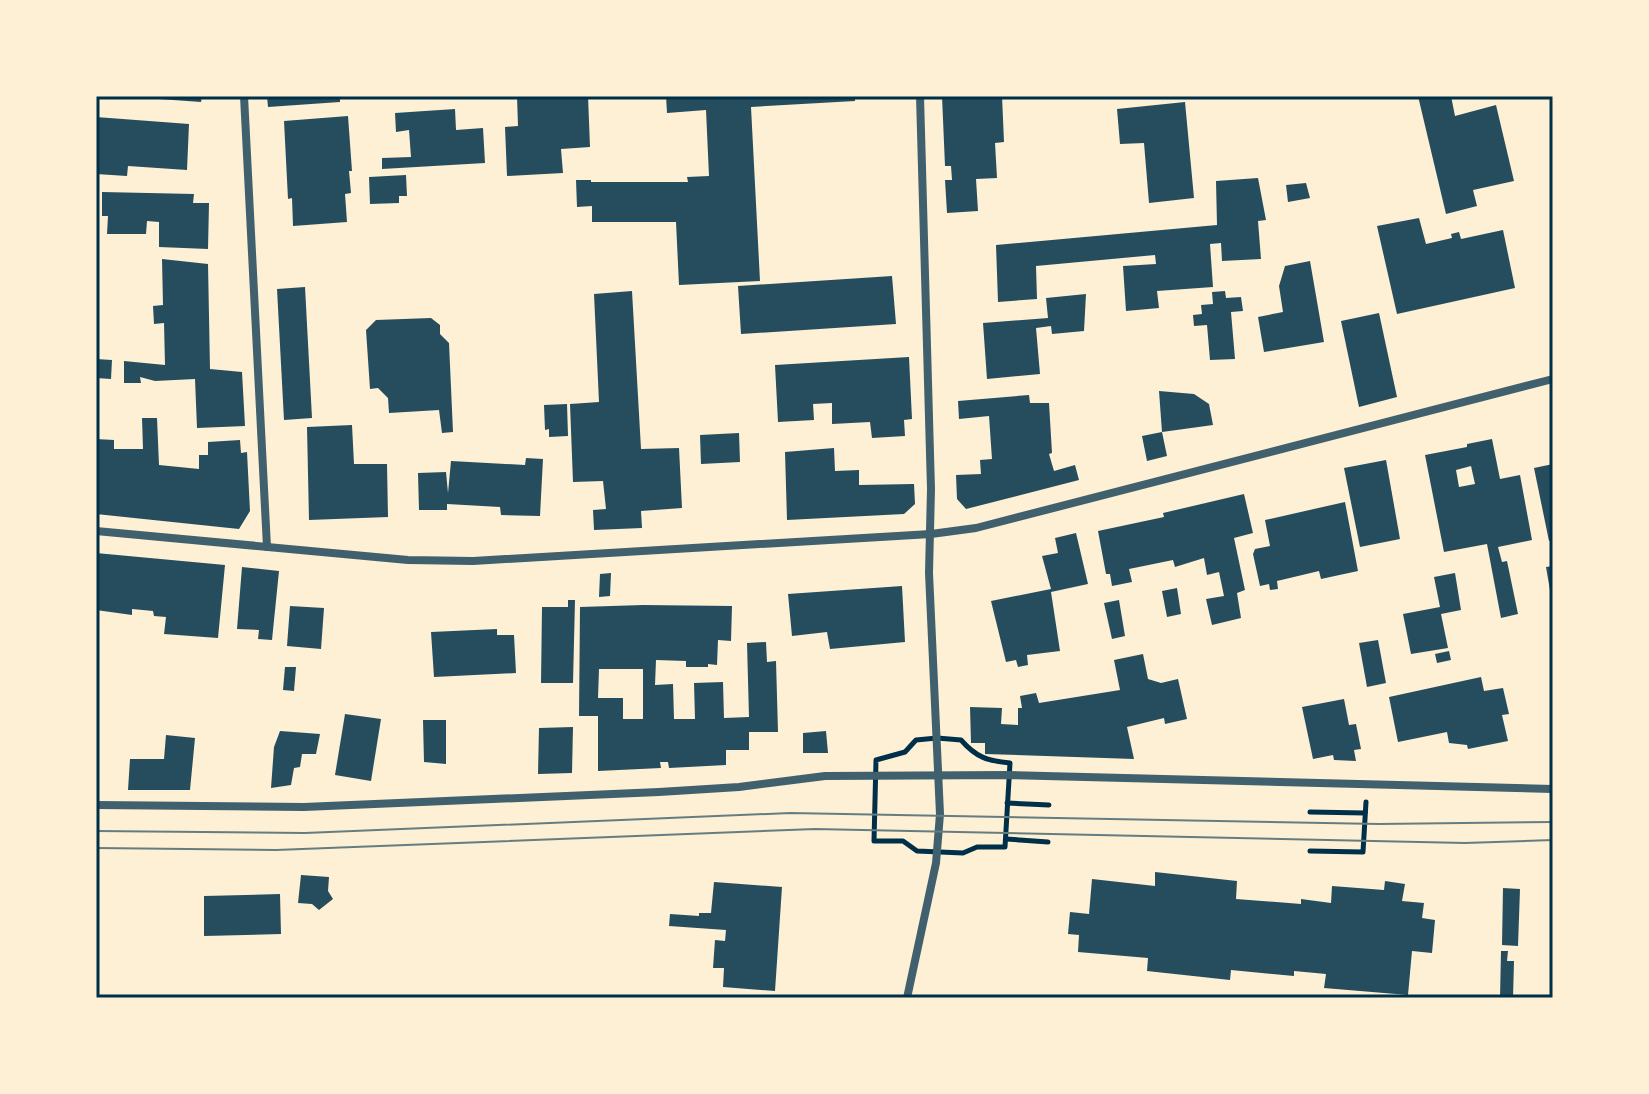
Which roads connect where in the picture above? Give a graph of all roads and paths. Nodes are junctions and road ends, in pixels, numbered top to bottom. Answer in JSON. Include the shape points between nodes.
{"nodes":[{"id":1,"x":244,"y":96,"type":"edge"},
{"id":2,"x":920,"y":96,"type":"edge"},
{"id":3,"x":1553,"y":379,"type":"edge"},
{"id":4,"x":96,"y":531,"type":"edge"},
{"id":5,"x":931,"y":534,"type":"junction"},
{"id":6,"x":267,"y":547,"type":"junction"},
{"id":7,"x":940,"y":777,"type":"junction"},
{"id":8,"x":1367,"y":785,"type":"junction"},
{"id":9,"x":1553,"y":789,"type":"edge"},
{"id":10,"x":1007,"y":803,"type":"dead end"},
{"id":11,"x":96,"y":805,"type":"edge"},
{"id":12,"x":1049,"y":805,"type":"dead end"},
{"id":13,"x":1310,"y":812,"type":"dead end"},
{"id":14,"x":1366,"y":813,"type":"junction"},
{"id":15,"x":1006,"y":839,"type":"dead end"},
{"id":16,"x":1048,"y":842,"type":"dead end"},
{"id":17,"x":1310,"y":851,"type":"dead end"},
{"id":18,"x":907,"y":998,"type":"edge"}],
"edges":[{"from":1,"to":6,"type":"street"},
{"from":2,"to":5,"type":"street"},
{"from":3,"to":5,"type":"street","via":[[976,528]]},
{"from":4,"to":6,"type":"street"},
{"from":5,"to":6,"type":"street","via":[[473,561]]},
{"from":5,"to":7,"type":"street"},
{"from":7,"to":8,"type":"street"},
{"from":7,"to":11,"type":"street","via":[[825,776],[659,792],[304,807]]},
{"from":7,"to":18,"type":"street","via":[[938,852]]},
{"from":8,"to":9,"type":"street"},
{"from":8,"to":14,"type":"path"},
{"from":10,"to":12,"type":"path"},
{"from":13,"to":14,"type":"path"},
{"from":14,"to":17,"type":"path","via":[[1363,852]]},
{"from":15,"to":16,"type":"path"}]}
